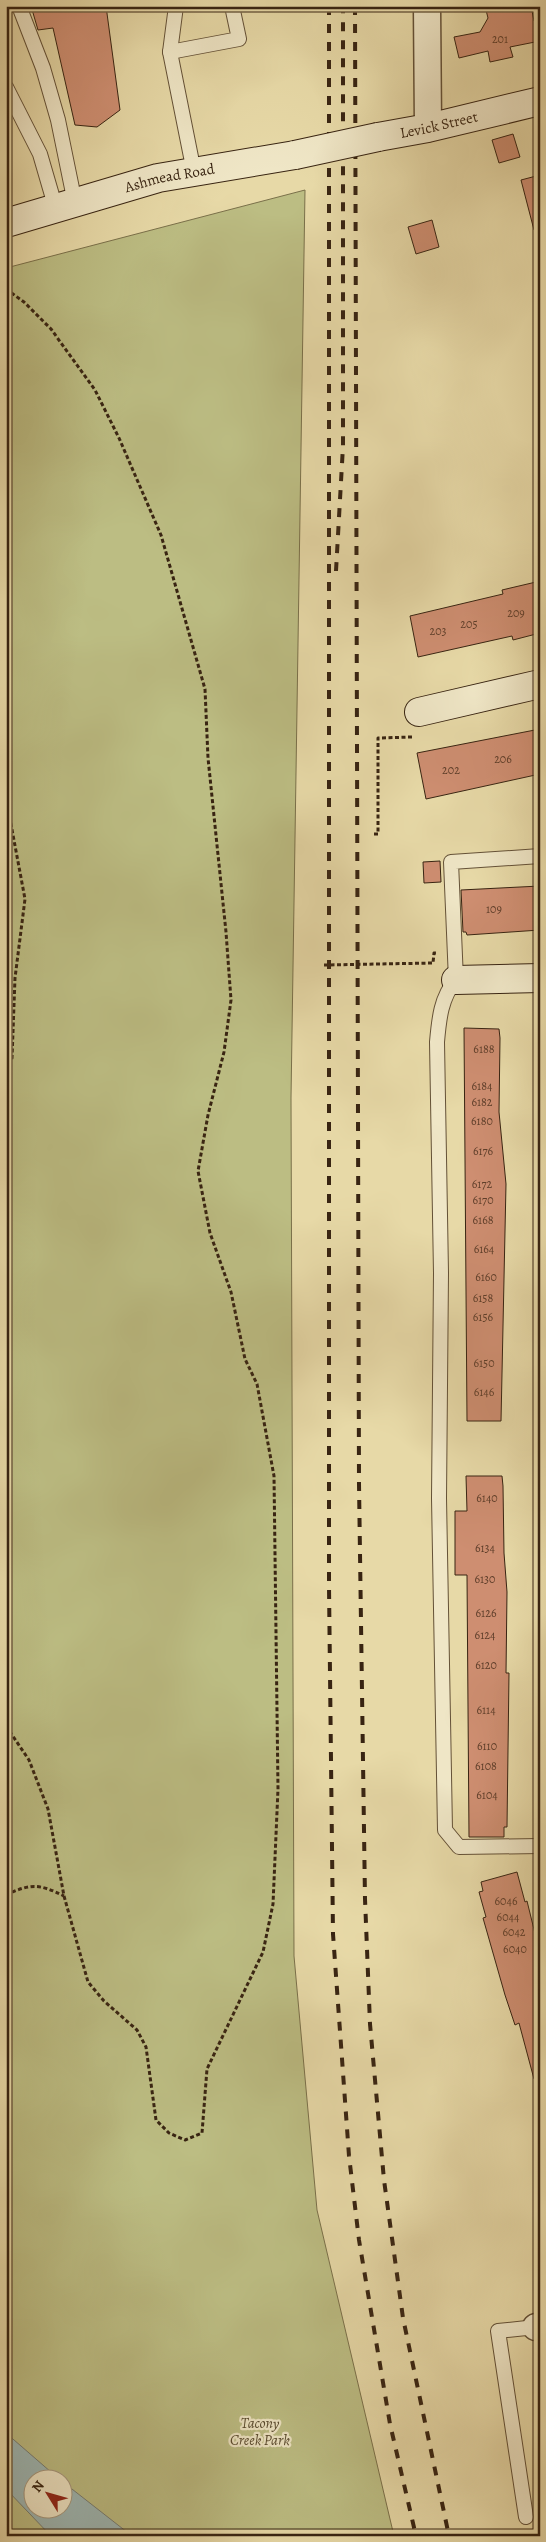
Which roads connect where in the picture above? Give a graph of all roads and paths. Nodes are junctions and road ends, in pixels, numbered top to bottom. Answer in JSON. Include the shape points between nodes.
{"nodes":[{"id":1,"x":19,"y":6,"type":"edge"},
{"id":2,"x":176,"y":6,"type":"edge"},
{"id":3,"x":232,"y":6,"type":"edge"},
{"id":4,"x":426,"y":6,"type":"edge"},
{"id":5,"x":170,"y":52,"type":"junction"},
{"id":6,"x":6,"y":87,"type":"edge"},
{"id":7,"x":540,"y":101,"type":"edge"},
{"id":8,"x":428,"y":128,"type":"junction"},
{"id":9,"x":337,"y":146,"type":"joint"},
{"id":10,"x":194,"y":172,"type":"junction"},
{"id":11,"x":65,"y":206,"type":"junction"},
{"id":12,"x":6,"y":223,"type":"edge"},
{"id":13,"x":6,"y":290,"type":"edge"},
{"id":14,"x":540,"y":684,"type":"edge"},
{"id":15,"x":419,"y":712,"type":"joint"},
{"id":16,"x":6,"y":811,"type":"edge"},
{"id":17,"x":374,"y":834,"type":"dead end"},
{"id":18,"x":540,"y":856,"type":"edge"},
{"id":19,"x":455,"y":952,"type":"junction"},
{"id":20,"x":324,"y":965,"type":"dead end"},
{"id":21,"x":540,"y":978,"type":"edge"},
{"id":22,"x":456,"y":980,"type":"junction"},
{"id":23,"x":6,"y":1072,"type":"edge"},
{"id":24,"x":6,"y":1726,"type":"edge"},
{"id":25,"x":540,"y":1846,"type":"edge"},
{"id":26,"x":6,"y":1895,"type":"edge"},
{"id":27,"x":64,"y":1896,"type":"junction"},
{"id":28,"x":538,"y":2327,"type":"edge"},
{"id":29,"x":526,"y":2517,"type":"dead end"}],
"edges":[{"from":1,"to":11,"type":"lane","via":[[58,120]]},
{"from":2,"to":5,"type":"lane"},
{"from":3,"to":5,"type":"lane","via":[[239,39]]},
{"from":4,"to":8,"type":"street"},
{"from":5,"to":10,"type":"lane"},
{"from":6,"to":11,"type":"lane"},
{"from":7,"to":8,"type":"street","name":"Levick Street"},
{"from":8,"to":9,"type":"street","name":"Levick Street","bridge":true},
{"from":9,"to":10,"type":"street","name":"Ashmead Road","bridge":true},
{"from":10,"to":11,"type":"street","name":"Ashmead Road","via":[[158,178]]},
{"from":11,"to":12,"type":"street","name":"Ashmead Road"},
{"from":13,"to":27,"type":"path","via":[[24,302],[51,330],[95,390],[119,438],[161,536],[204,689],[231,1000],[224,1052],[198,1171],[210,1233],[231,1292],[245,1359],[257,1384],[274,1476],[278,1789],[273,1904],[263,1952],[207,2069],[202,2133],[185,2140],[169,2133],[156,2120],[146,2047],[137,2030],[88,1982]]},
{"from":14,"to":15,"type":"street"},
{"from":15,"to":17,"type":"path","via":[[419,737],[378,738],[378,834]]},
{"from":16,"to":23,"type":"path","via":[[25,899],[15,978],[12,1058]]},
{"from":18,"to":19,"type":"lane","via":[[451,862]]},
{"from":19,"to":20,"type":"path","via":[[434,953],[433,963]]},
{"from":19,"to":22,"type":"lane"},
{"from":21,"to":22,"type":"street"},
{"from":22,"to":25,"type":"lane","via":[[447,990],[437,1042],[441,1273],[439,1498],[445,1830],[459,1847]]},
{"from":24,"to":27,"type":"path","via":[[29,1760],[48,1809]]},
{"from":26,"to":27,"type":"path","via":[[22,1887],[43,1886]]},
{"from":28,"to":29,"type":"lane","via":[[498,2331]]}]}
